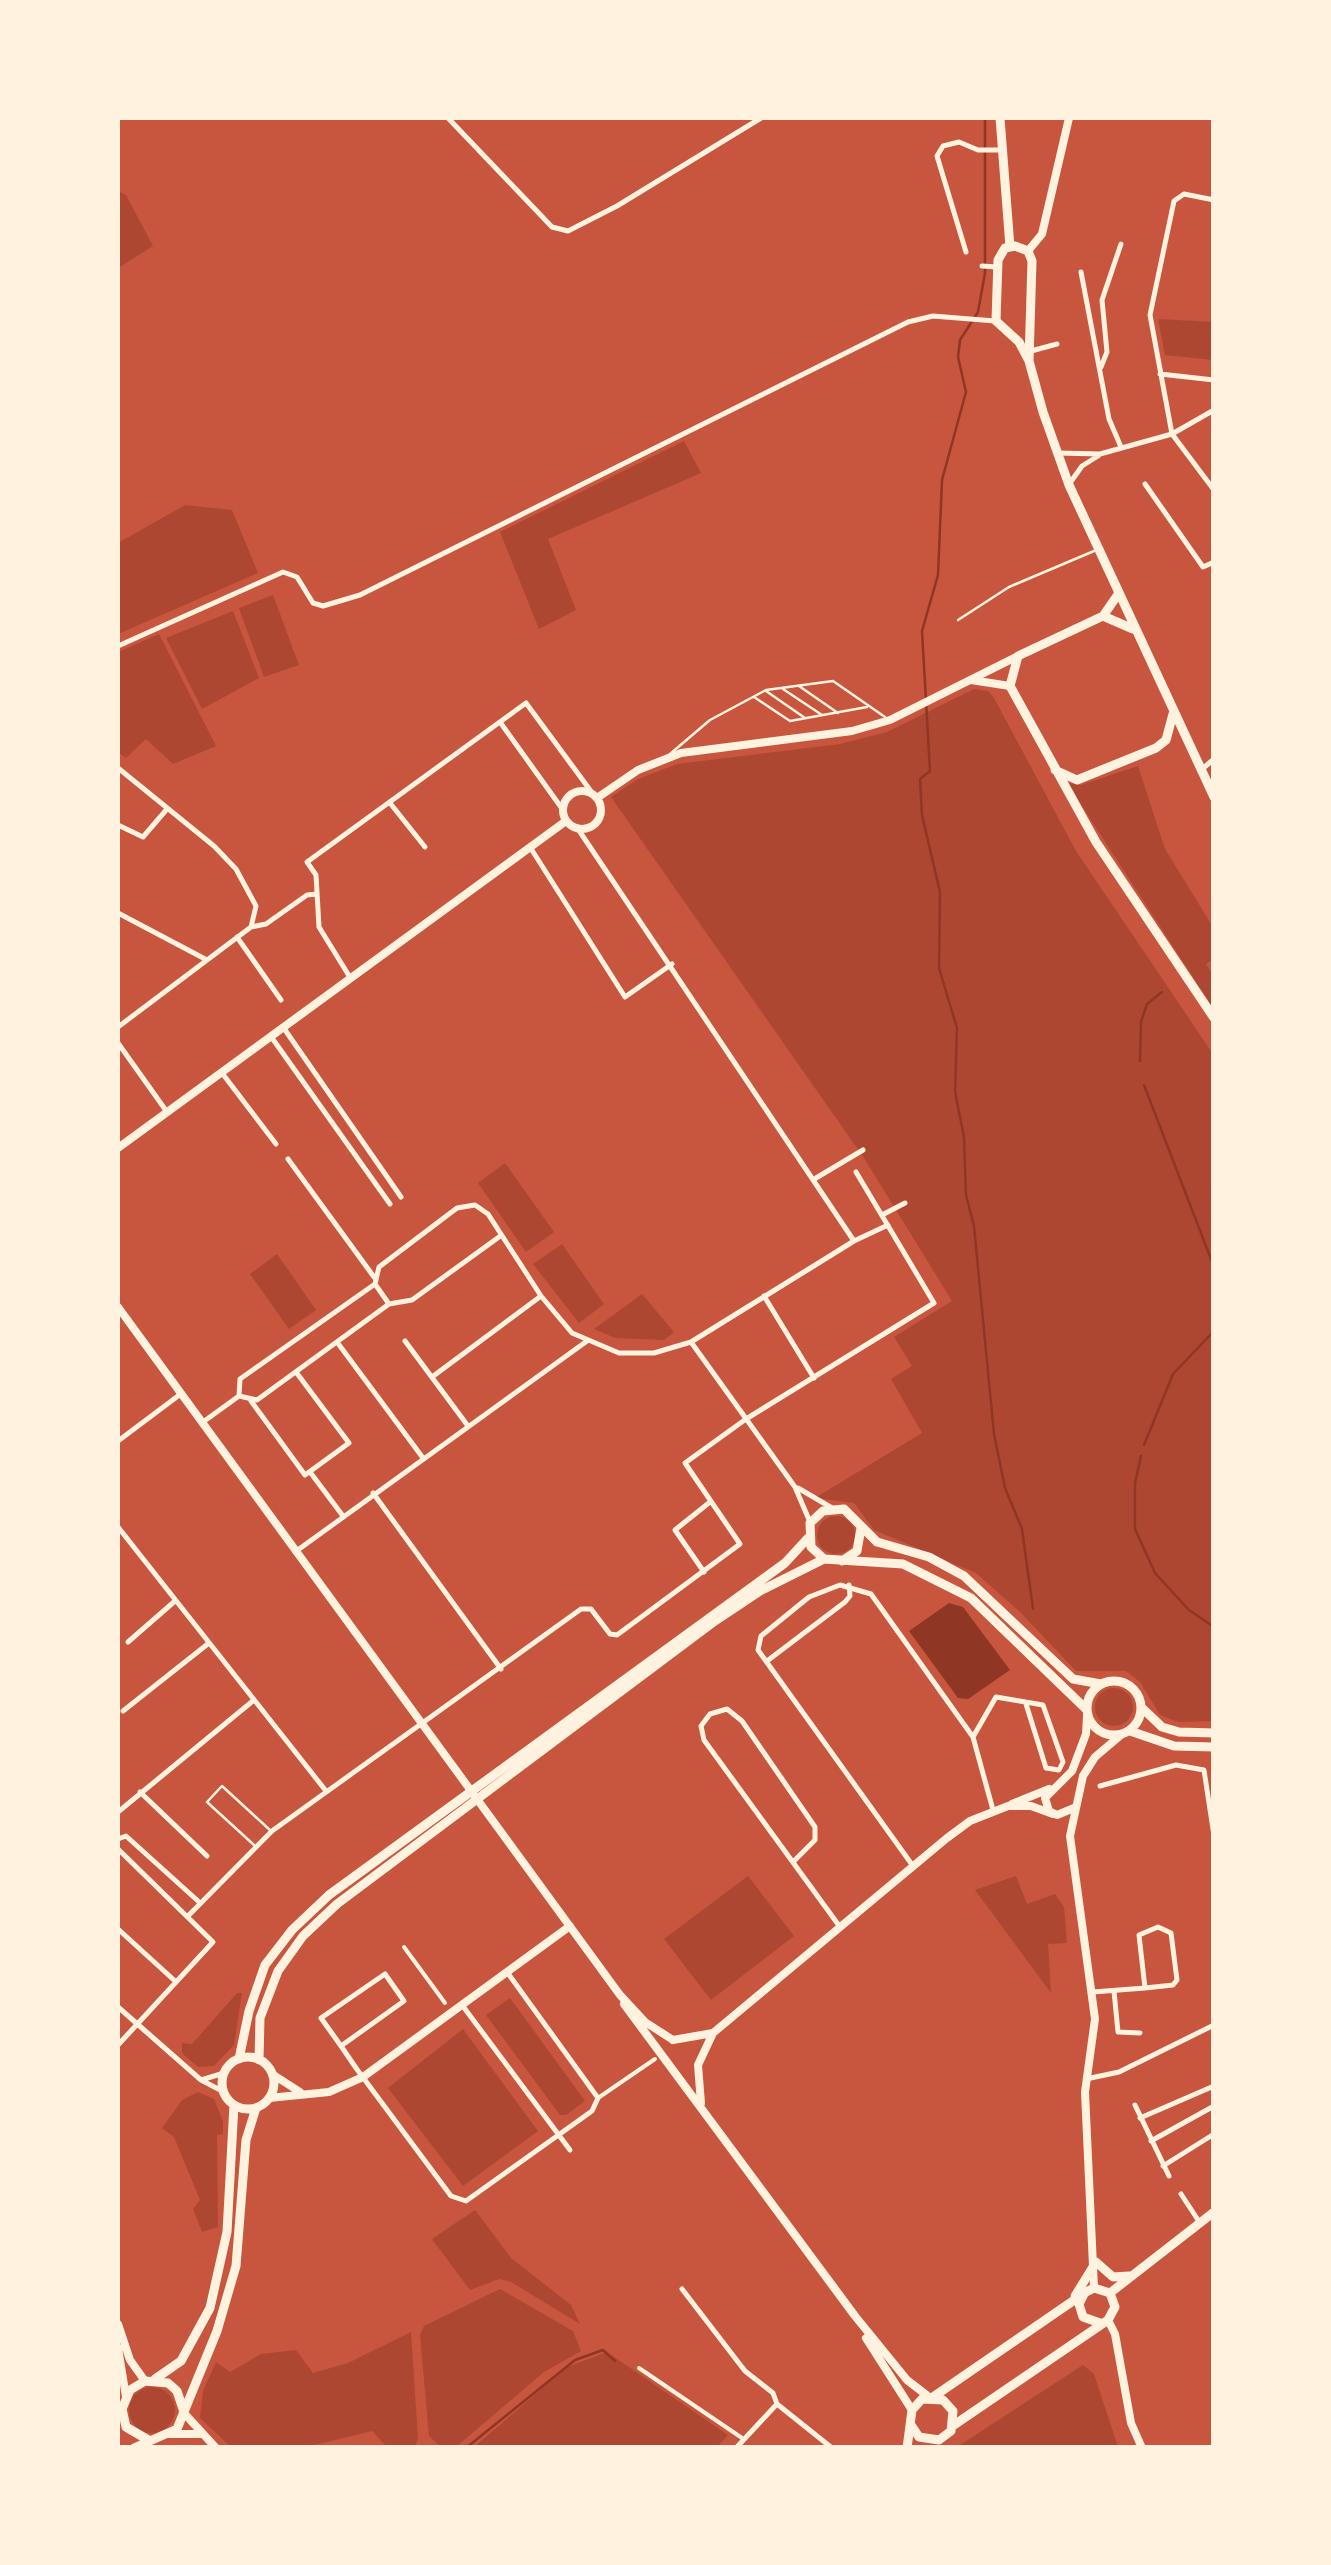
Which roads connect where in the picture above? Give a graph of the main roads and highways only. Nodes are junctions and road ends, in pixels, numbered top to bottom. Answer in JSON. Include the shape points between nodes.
{"nodes":[{"id":1,"x":1000,"y":118,"type":"edge"},
{"id":2,"x":1010,"y":246,"type":"junction"},
{"id":3,"x":1030,"y":323,"type":"junction"},
{"id":4,"x":1010,"y":334,"type":"junction"},
{"id":5,"x":1029,"y":356,"type":"junction"},
{"id":6,"x":1120,"y":592,"type":"junction"},
{"id":7,"x":1103,"y":616,"type":"junction"},
{"id":8,"x":1136,"y":630,"type":"junction"},
{"id":9,"x":1174,"y":712,"type":"junction"},
{"id":10,"x":1053,"y":768,"type":"junction"},
{"id":11,"x":1214,"y":797,"type":"edge"},
{"id":12,"x":1214,"y":1018,"type":"edge"},
{"id":13,"x":861,"y":1528,"type":"junction"},
{"id":14,"x":808,"y":1538,"type":"junction"},
{"id":15,"x":824,"y":1559,"type":"junction"},
{"id":16,"x":840,"y":1562,"type":"junction"},
{"id":17,"x":1101,"y":1684,"type":"junction"},
{"id":18,"x":1141,"y":1707,"type":"junction"},
{"id":19,"x":1087,"y":1713,"type":"junction"},
{"id":20,"x":1214,"y":1732,"type":"edge"},
{"id":21,"x":1126,"y":1733,"type":"junction"},
{"id":22,"x":1214,"y":1747,"type":"edge"},
{"id":23,"x":239,"y":2059,"type":"junction"},
{"id":24,"x":259,"y":2060,"type":"junction"},
{"id":25,"x":234,"y":2105,"type":"junction"},
{"id":26,"x":256,"y":2108,"type":"junction"},
{"id":27,"x":1214,"y":2212,"type":"edge"},
{"id":28,"x":1130,"y":2276,"type":"junction"},
{"id":29,"x":1090,"y":2290,"type":"junction"},
{"id":30,"x":1110,"y":2293,"type":"junction"},
{"id":31,"x":1066,"y":2305,"type":"junction"},
{"id":32,"x":1105,"y":2321,"type":"junction"},
{"id":33,"x":150,"y":2380,"type":"junction"},
{"id":34,"x":931,"y":2397,"type":"junction"},
{"id":35,"x":183,"y":2412,"type":"junction"},
{"id":36,"x":123,"y":2418,"type":"junction"},
{"id":37,"x":910,"y":2425,"type":"junction"},
{"id":38,"x":954,"y":2425,"type":"junction"},
{"id":39,"x":118,"y":2430,"type":"edge"},
{"id":40,"x":150,"y":2441,"type":"junction"},
{"id":41,"x":938,"y":2444,"type":"edge"},
{"id":42,"x":134,"y":2448,"type":"edge"},
{"id":43,"x":907,"y":2448,"type":"edge"}],
"edges":[{"from":1,"to":2,"type":"main road"},
{"from":2,"to":3,"type":"main road","via":[[1028,252],[1032,261]]},
{"from":2,"to":4,"type":"main road","via":[[994,267],[996,321]]},
{"from":3,"to":4,"type":"main road"},
{"from":3,"to":5,"type":"main road"},
{"from":4,"to":5,"type":"main road"},
{"from":5,"to":6,"type":"main road","via":[[1069,485]]},
{"from":6,"to":7,"type":"main road"},
{"from":6,"to":8,"type":"main road"},
{"from":7,"to":8,"type":"main road"},
{"from":7,"to":10,"type":"main road","via":[[1018,656],[1010,686]]},
{"from":8,"to":9,"type":"main road"},
{"from":9,"to":10,"type":"main road","via":[[1166,740],[1156,748],[1077,780]]},
{"from":9,"to":11,"type":"main road"},
{"from":10,"to":12,"type":"main road"},
{"from":13,"to":14,"type":"main road","via":[[852,1514],[833,1508],[810,1523]]},
{"from":13,"to":16,"type":"main road","via":[[857,1551]]},
{"from":13,"to":17,"type":"main road","via":[[877,1542],[964,1576],[1072,1679]]},
{"from":14,"to":15,"type":"main road"},
{"from":14,"to":23,"type":"main road","via":[[784,1563],[329,1895],[265,1965]]},
{"from":15,"to":16,"type":"main road"},
{"from":15,"to":24,"type":"main road","via":[[714,1621],[338,1904],[278,1972],[260,2018]]},
{"from":16,"to":19,"type":"main road","via":[[903,1564],[946,1583],[993,1618]]},
{"from":17,"to":18,"type":"main road","via":[[1128,1685]]},
{"from":17,"to":19,"type":"main road","via":[[1090,1694]]},
{"from":18,"to":20,"type":"main road","via":[[1162,1727]]},
{"from":18,"to":21,"type":"main road"},
{"from":19,"to":21,"type":"main road","via":[[1102,1734]]},
{"from":21,"to":22,"type":"main road","via":[[1174,1746]]},
{"from":23,"to":24,"type":"main road"},
{"from":23,"to":25,"type":"main road","via":[[224,2073],[224,2092]]},
{"from":24,"to":26,"type":"main road","via":[[272,2074],[269,2098]]},
{"from":25,"to":26,"type":"main road"},
{"from":25,"to":33,"type":"main road","via":[[227,2232],[214,2296],[181,2361]]},
{"from":26,"to":35,"type":"main road","via":[[246,2140],[236,2266]]},
{"from":27,"to":28,"type":"main road"},
{"from":28,"to":30,"type":"main road"},
{"from":28,"to":31,"type":"main road","via":[[1113,2277],[1096,2262]]},
{"from":29,"to":30,"type":"main road"},
{"from":29,"to":31,"type":"main road"},
{"from":29,"to":32,"type":"main road","via":[[1080,2310],[1088,2321]]},
{"from":30,"to":32,"type":"main road","via":[[1115,2307]]},
{"from":31,"to":34,"type":"main road"},
{"from":32,"to":38,"type":"main road"},
{"from":33,"to":35,"type":"main road","via":[[177,2391]]},
{"from":33,"to":36,"type":"main road","via":[[126,2398]]},
{"from":34,"to":37,"type":"main road","via":[[912,2410]]},
{"from":34,"to":38,"type":"main road","via":[[949,2404]]},
{"from":35,"to":40,"type":"main road","via":[[170,2434]]},
{"from":36,"to":39,"type":"main road"},
{"from":36,"to":40,"type":"main road","via":[[134,2434]]},
{"from":37,"to":41,"type":"main road","via":[[918,2437]]},
{"from":37,"to":43,"type":"main road"},
{"from":38,"to":41,"type":"main road"},
{"from":40,"to":42,"type":"main road"}]}
